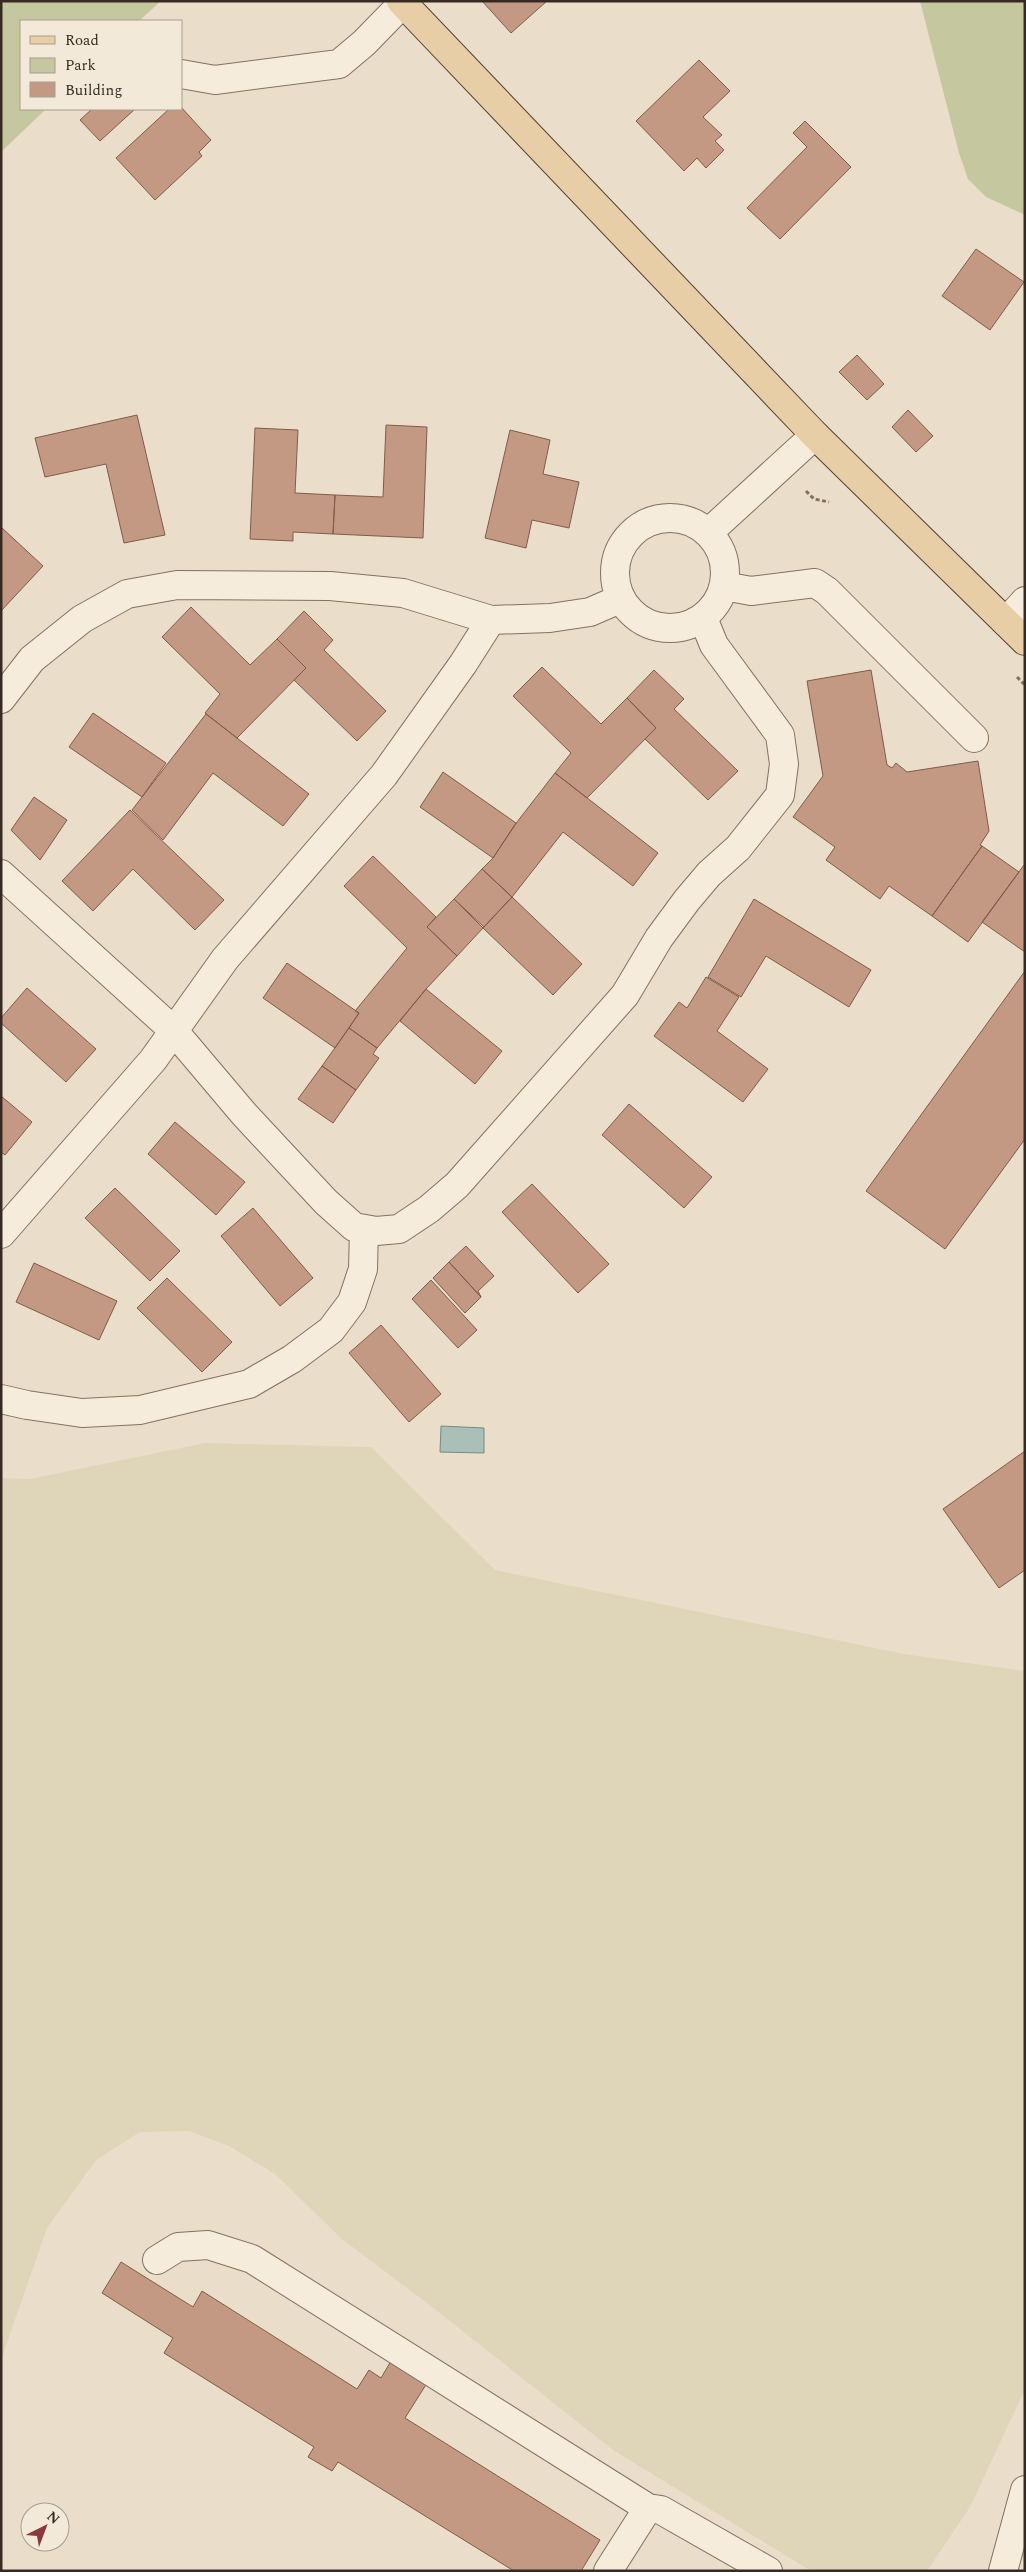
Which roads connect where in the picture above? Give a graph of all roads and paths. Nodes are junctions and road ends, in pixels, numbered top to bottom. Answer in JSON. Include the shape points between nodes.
{"nodes":[{"id":1,"x":402,"y":2,"type":"edge"},
{"id":2,"x":182,"y":74,"type":"edge"},
{"id":3,"x":815,"y":435,"type":"junction"},
{"id":4,"x":708,"y":533,"type":"junction"},
{"id":5,"x":724,"y":586,"type":"junction"},
{"id":6,"x":620,"y":598,"type":"junction"},
{"id":7,"x":1025,"y":601,"type":"edge"},
{"id":8,"x":703,"y":618,"type":"junction"},
{"id":9,"x":491,"y":620,"type":"junction"},
{"id":10,"x":1015,"y":632,"type":"edge"},
{"id":11,"x":1,"y":699,"type":"edge"},
{"id":12,"x":974,"y":738,"type":"dead end"},
{"id":13,"x":1,"y":874,"type":"edge"},
{"id":14,"x":174,"y":1030,"type":"junction"},
{"id":15,"x":364,"y":1229,"type":"junction"},
{"id":16,"x":1,"y":1234,"type":"edge"},
{"id":17,"x":1,"y":1399,"type":"edge"},
{"id":18,"x":156,"y":2260,"type":"dead end"},
{"id":19,"x":1025,"y":2490,"type":"edge"},
{"id":20,"x":648,"y":2508,"type":"junction"},
{"id":21,"x":608,"y":2571,"type":"edge"},
{"id":22,"x":768,"y":2571,"type":"edge"},
{"id":23,"x":1003,"y":2571,"type":"edge"}],
"edges":[{"from":1,"to":2,"type":"street","via":[[364,43],[339,64],[215,80]]},
{"from":1,"to":3,"type":"main road"},
{"from":3,"to":4,"type":"street"},
{"from":3,"to":10,"type":"main road"},
{"from":4,"to":5,"type":"street","via":[[719,548],[725,567]]},
{"from":4,"to":6,"type":"street","via":[[692,522],[672,518],[654,520],[636,528],[623,543],[615,561],[614,580]]},
{"from":5,"to":8,"type":"street","via":[[716,604]]},
{"from":5,"to":12,"type":"street","via":[[751,591],[815,583],[827,591]]},
{"from":6,"to":8,"type":"street","via":[[632,614],[657,627],[686,627]]},
{"from":6,"to":9,"type":"street","via":[[590,612],[550,618]]},
{"from":7,"to":10,"type":"street"},
{"from":8,"to":15,"type":"street","via":[[714,645],[780,735],[784,764],[780,795],[738,848],[687,900],[659,938],[625,995],[457,1185],[399,1229]]},
{"from":9,"to":11,"type":"street","via":[[403,593],[330,586],[178,585],[127,594],[82,620],[32,659]]},
{"from":9,"to":14,"type":"street","via":[[384,775],[225,959]]},
{"from":13,"to":14,"type":"street"},
{"from":14,"to":15,"type":"street","via":[[244,1114],[326,1202],[354,1227]]},
{"from":14,"to":16,"type":"street","via":[[153,1060]]},
{"from":15,"to":17,"type":"street","via":[[363,1269],[352,1302],[331,1330],[292,1359],[249,1384],[140,1410],[82,1413]]},
{"from":18,"to":20,"type":"street","via":[[178,2247],[208,2245],[252,2259]]},
{"from":19,"to":23,"type":"street"},
{"from":20,"to":21,"type":"street"},
{"from":20,"to":22,"type":"street","via":[[661,2510]]}]}
